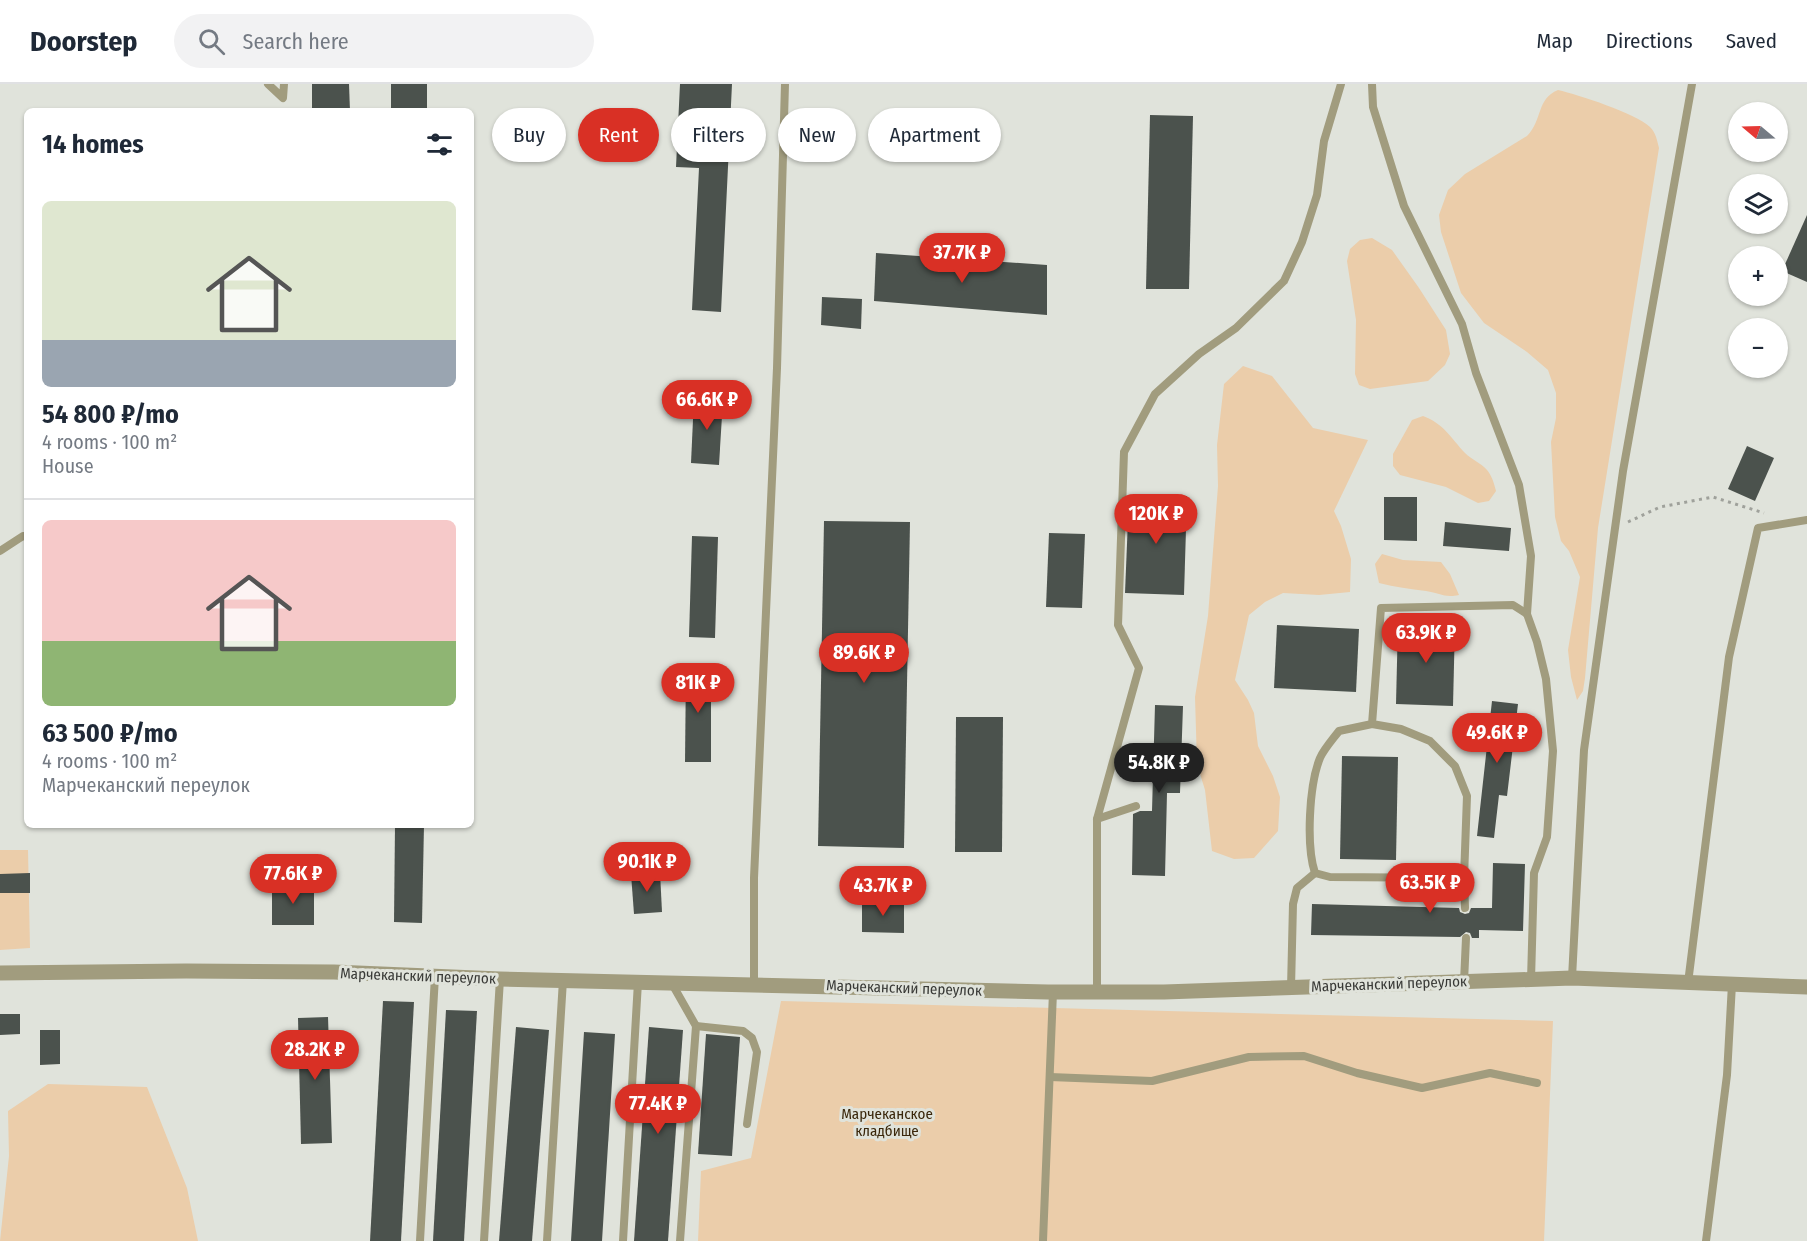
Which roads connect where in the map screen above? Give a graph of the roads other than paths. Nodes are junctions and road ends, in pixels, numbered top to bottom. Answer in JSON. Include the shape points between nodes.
{"nodes":[{"id":1,"x":268,"y":84,"type":"edge"},
{"id":2,"x":284,"y":84,"type":"edge"},
{"id":3,"x":785,"y":84,"type":"edge"},
{"id":4,"x":1341,"y":84,"type":"edge"},
{"id":5,"x":1372,"y":84,"type":"edge"},
{"id":6,"x":1692,"y":84,"type":"edge"},
{"id":7,"x":1807,"y":520,"type":"edge"},
{"id":8,"x":24,"y":536,"type":"edge"},
{"id":9,"x":0,"y":551,"type":"edge"},
{"id":10,"x":1527,"y":614,"type":"junction"},
{"id":11,"x":1372,"y":724,"type":"junction"},
{"id":12,"x":1136,"y":806,"type":"dead end"},
{"id":13,"x":1097,"y":819,"type":"junction"},
{"id":14,"x":1315,"y":873,"type":"junction"},
{"id":15,"x":1464,"y":878,"type":"junction"},
{"id":16,"x":1465,"y":908,"type":"dead end"},
{"id":17,"x":1466,"y":938,"type":"dead end"},
{"id":18,"x":0,"y":973,"type":"edge"},
{"id":19,"x":435,"y":976,"type":"junction"},
{"id":20,"x":1572,"y":978,"type":"junction"},
{"id":21,"x":500,"y":979,"type":"junction"},
{"id":22,"x":563,"y":980,"type":"junction"},
{"id":23,"x":1531,"y":980,"type":"junction"},
{"id":24,"x":638,"y":982,"type":"junction"},
{"id":25,"x":671,"y":982,"type":"junction"},
{"id":26,"x":1464,"y":982,"type":"junction"},
{"id":27,"x":1688,"y":983,"type":"junction"},
{"id":28,"x":754,"y":984,"type":"junction"},
{"id":29,"x":1732,"y":984,"type":"junction"},
{"id":30,"x":1807,"y":987,"type":"edge"},
{"id":31,"x":1291,"y":988,"type":"junction"},
{"id":32,"x":1053,"y":992,"type":"junction"},
{"id":33,"x":1097,"y":992,"type":"junction"},
{"id":34,"x":696,"y":1026,"type":"junction"},
{"id":35,"x":1050,"y":1077,"type":"junction"},
{"id":36,"x":1538,"y":1083,"type":"dead end"},
{"id":37,"x":747,"y":1124,"type":"dead end"},
{"id":38,"x":420,"y":1241,"type":"edge"},
{"id":39,"x":484,"y":1241,"type":"edge"},
{"id":40,"x":547,"y":1241,"type":"edge"},
{"id":41,"x":623,"y":1241,"type":"edge"},
{"id":42,"x":680,"y":1241,"type":"edge"},
{"id":43,"x":1043,"y":1241,"type":"edge"},
{"id":44,"x":1706,"y":1241,"type":"edge"}],
"edges":[{"from":1,"to":2,"type":"lane","via":[[283,98]]},
{"from":3,"to":28,"type":"lane","via":[[777,368],[754,878]]},
{"from":4,"to":13,"type":"lane","via":[[1324,141],[1317,195],[1284,281],[1155,394],[1124,452],[1118,625],[1139,668]]},
{"from":5,"to":10,"type":"lane","via":[[1373,107],[1404,206],[1462,324],[1476,373],[1519,485],[1531,556]]},
{"from":6,"to":20,"type":"lane","via":[[1623,471],[1584,750]]},
{"from":7,"to":27,"type":"lane","via":[[1758,528],[1729,657]]},
{"from":8,"to":9,"type":"lane"},
{"from":10,"to":11,"type":"lane","via":[[1513,605],[1382,608]]},
{"from":10,"to":23,"type":"lane","via":[[1546,679],[1553,751],[1547,837],[1534,873]]},
{"from":11,"to":14,"type":"lane","via":[[1339,731],[1320,757],[1312,790],[1309,857]]},
{"from":11,"to":15,"type":"lane","via":[[1401,729],[1430,741],[1455,766],[1467,796]]},
{"from":12,"to":13,"type":"lane"},
{"from":13,"to":33,"type":"lane"},
{"from":14,"to":15,"type":"lane","via":[[1330,877]]},
{"from":14,"to":31,"type":"lane","via":[[1297,888],[1293,904]]},
{"from":15,"to":16,"type":"lane"},
{"from":17,"to":26,"type":"lane"},
{"from":18,"to":19,"type":"street","name":"Марчеканский переулок","via":[[263,971]]},
{"from":19,"to":21,"type":"street","name":"Марчеканский переулок"},
{"from":19,"to":38,"type":"lane"},
{"from":20,"to":23,"type":"street","name":"Марчеканский переулок"},
{"from":20,"to":27,"type":"street","name":"Марчеканский переулок"},
{"from":21,"to":22,"type":"street","name":"Марчеканский переулок"},
{"from":21,"to":39,"type":"lane"},
{"from":22,"to":24,"type":"street","name":"Марчеканский переулок"},
{"from":22,"to":40,"type":"lane"},
{"from":23,"to":26,"type":"street","name":"Марчеканский переулок"},
{"from":24,"to":25,"type":"street","name":"Марчеканский переулок"},
{"from":24,"to":41,"type":"lane"},
{"from":25,"to":28,"type":"street","name":"Марчеканский переулок"},
{"from":25,"to":34,"type":"lane"},
{"from":26,"to":31,"type":"street","name":"Марчеканский переулок"},
{"from":27,"to":29,"type":"street","name":"Марчеканский переулок"},
{"from":28,"to":32,"type":"street","name":"Марчеканский переулок"},
{"from":29,"to":30,"type":"street","name":"Марчеканский переулок"},
{"from":29,"to":44,"type":"lane","via":[[1727,1075]]},
{"from":31,"to":33,"type":"street","name":"Марчеканский переулок"},
{"from":32,"to":33,"type":"street","name":"Марчеканский переулок"},
{"from":32,"to":35,"type":"lane"},
{"from":34,"to":37,"type":"lane","via":[[743,1031],[752,1038],[757,1052]]},
{"from":34,"to":42,"type":"lane"},
{"from":35,"to":36,"type":"lane","via":[[1152,1081],[1249,1057],[1304,1056],[1422,1088],[1490,1073]]},
{"from":35,"to":43,"type":"lane"}]}
